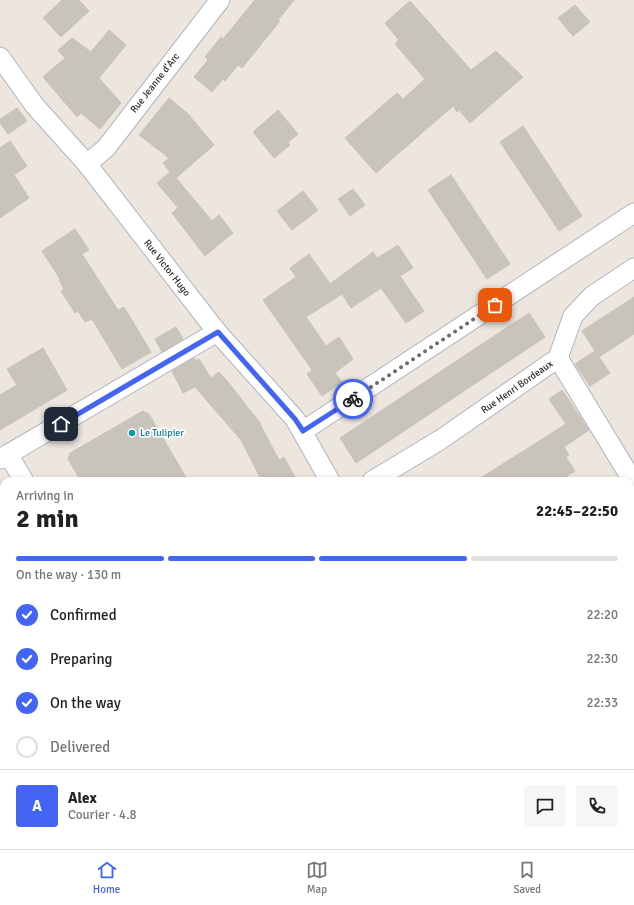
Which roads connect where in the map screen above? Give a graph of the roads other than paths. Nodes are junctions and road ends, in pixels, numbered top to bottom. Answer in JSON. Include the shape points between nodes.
{"nodes":[{"id":1,"x":220,"y":0,"type":"edge"},
{"id":2,"x":0,"y":57,"type":"edge"},
{"id":3,"x":87,"y":164,"type":"junction"},
{"id":4,"x":634,"y":214,"type":"edge"},
{"id":5,"x":634,"y":268,"type":"edge"},
{"id":6,"x":218,"y":332,"type":"junction"},
{"id":7,"x":558,"y":358,"type":"junction"},
{"id":8,"x":303,"y":431,"type":"junction"},
{"id":9,"x":4,"y":457,"type":"edge"},
{"id":10,"x":21,"y":477,"type":"edge"},
{"id":11,"x":328,"y":477,"type":"edge"},
{"id":12,"x":379,"y":477,"type":"edge"},
{"id":13,"x":630,"y":477,"type":"edge"}],
"edges":[{"from":1,"to":3,"type":"street","name":"Rue Jeanne d'Arc","via":[[106,148]]},
{"from":2,"to":3,"type":"street","name":"Rue Victor Hugo","via":[[35,106]]},
{"from":3,"to":6,"type":"street","name":"Rue Victor Hugo"},
{"from":4,"to":8,"type":"street"},
{"from":5,"to":7,"type":"street","name":"Rue Henri Bordeaux","via":[[592,296],[573,316]]},
{"from":6,"to":8,"type":"street","name":"Rue Victor Hugo"},
{"from":6,"to":9,"type":"street"},
{"from":7,"to":12,"type":"street","name":"Rue Henri Bordeaux","via":[[440,440]]},
{"from":7,"to":13,"type":"street"},
{"from":8,"to":11,"type":"street","name":"Rue Victor Hugo"},
{"from":9,"to":10,"type":"street"}]}
